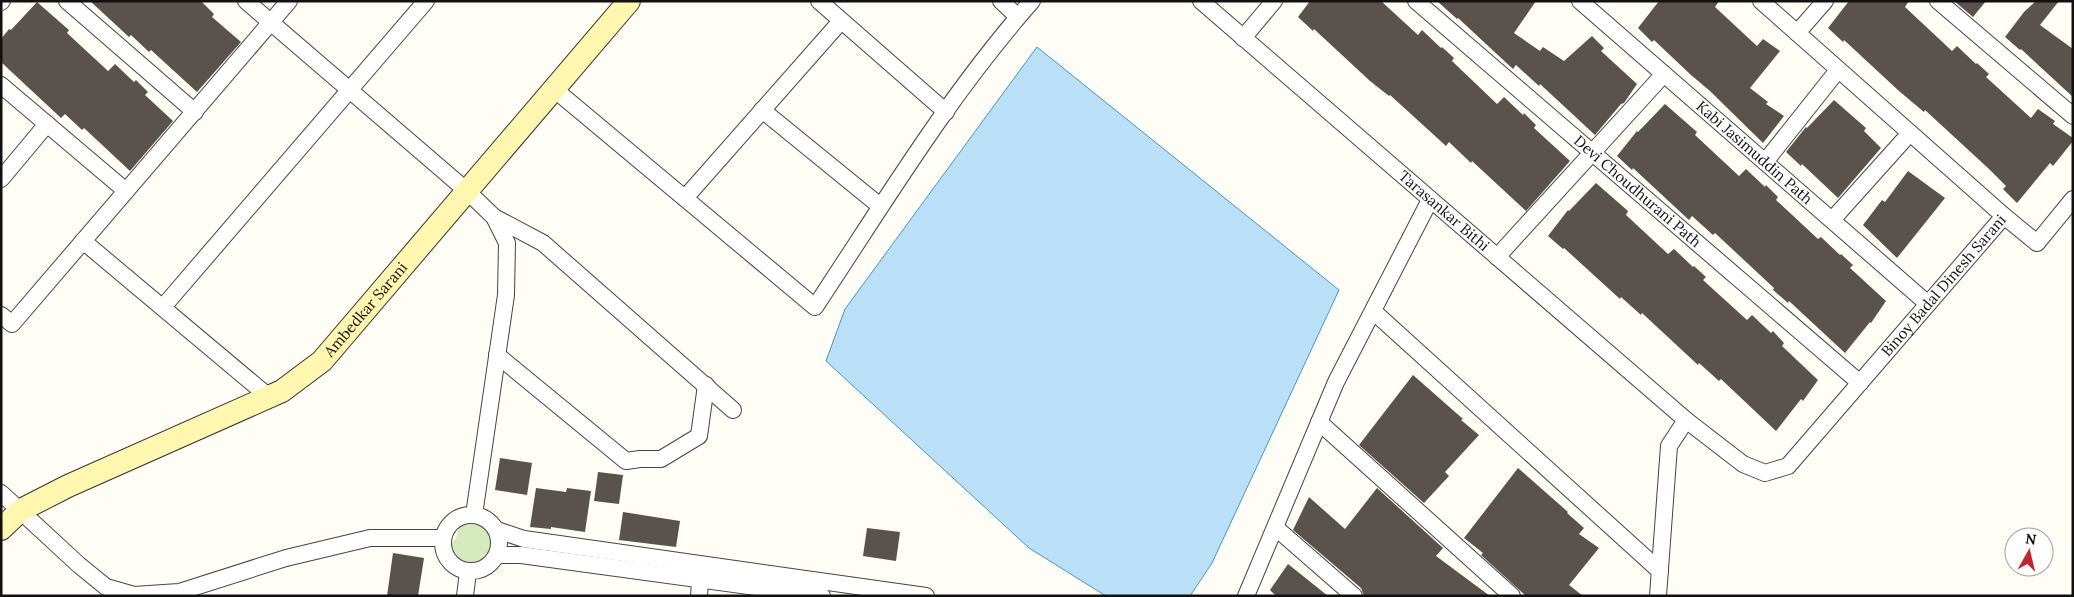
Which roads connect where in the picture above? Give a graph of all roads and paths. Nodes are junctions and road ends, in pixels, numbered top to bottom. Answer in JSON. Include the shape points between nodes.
{"nodes":[{"id":1,"x":67,"y":1,"type":"edge"},
{"id":2,"x":246,"y":1,"type":"edge"},
{"id":3,"x":290,"y":1,"type":"edge"},
{"id":4,"x":426,"y":1,"type":"edge"},
{"id":5,"x":629,"y":1,"type":"edge"},
{"id":6,"x":818,"y":1,"type":"edge"},
{"id":7,"x":1001,"y":1,"type":"edge"},
{"id":8,"x":1032,"y":1,"type":"edge"},
{"id":9,"x":1201,"y":1,"type":"edge"},
{"id":10,"x":1274,"y":1,"type":"edge"},
{"id":11,"x":1416,"y":1,"type":"edge"},
{"id":12,"x":1580,"y":1,"type":"edge"},
{"id":13,"x":1761,"y":1,"type":"edge"},
{"id":14,"x":1825,"y":1,"type":"edge"},
{"id":15,"x":1938,"y":1,"type":"edge"},
{"id":16,"x":1018,"y":17,"type":"junction"},
{"id":17,"x":841,"y":21,"type":"junction"},
{"id":18,"x":271,"y":23,"type":"junction"},
{"id":19,"x":1797,"y":33,"type":"junction"},
{"id":20,"x":1243,"y":38,"type":"junction"},
{"id":21,"x":1838,"y":70,"type":"junction"},
{"id":22,"x":1664,"y":74,"type":"junction"},
{"id":23,"x":1,"y":85,"type":"edge"},
{"id":24,"x":554,"y":89,"type":"junction"},
{"id":25,"x":349,"y":90,"type":"junction"},
{"id":26,"x":762,"y":110,"type":"junction"},
{"id":27,"x":195,"y":112,"type":"junction"},
{"id":28,"x":946,"y":112,"type":"junction"},
{"id":29,"x":2073,"y":116,"type":"edge"},
{"id":30,"x":47,"y":124,"type":"junction"},
{"id":31,"x":1910,"y":134,"type":"junction"},
{"id":32,"x":1592,"y":153,"type":"junction"},
{"id":33,"x":1765,"y":162,"type":"junction"},
{"id":34,"x":1,"y":179,"type":"edge"},
{"id":35,"x":126,"y":191,"type":"junction"},
{"id":36,"x":467,"y":191,"type":"junction"},
{"id":37,"x":685,"y":198,"type":"junction"},
{"id":38,"x":2073,"y":199,"type":"edge"},
{"id":39,"x":1430,"y":200,"type":"junction"},
{"id":40,"x":880,"y":206,"type":"junction"},
{"id":41,"x":2004,"y":216,"type":"junction"},
{"id":42,"x":494,"y":217,"type":"junction"},
{"id":43,"x":1832,"y":220,"type":"junction"},
{"id":44,"x":84,"y":240,"type":"junction"},
{"id":45,"x":1497,"y":257,"type":"junction"},
{"id":46,"x":1928,"y":304,"type":"junction"},
{"id":47,"x":163,"y":307,"type":"junction"},
{"id":48,"x":1373,"y":311,"type":"junction"},
{"id":49,"x":1,"y":315,"type":"edge"},
{"id":50,"x":497,"y":355,"type":"junction"},
{"id":51,"x":1860,"y":383,"type":"junction"},
{"id":52,"x":706,"y":385,"type":"junction"},
{"id":53,"x":269,"y":396,"type":"junction"},
{"id":54,"x":734,"y":410,"type":"dead end"},
{"id":55,"x":1686,"y":420,"type":"junction"},
{"id":56,"x":1319,"y":422,"type":"junction"},
{"id":57,"x":1,"y":493,"type":"edge"},
{"id":58,"x":21,"y":510,"type":"junction"},
{"id":59,"x":474,"y":515,"type":"junction"},
{"id":60,"x":1276,"y":528,"type":"junction"},
{"id":61,"x":1,"y":529,"type":"edge"},
{"id":62,"x":497,"y":530,"type":"junction"},
{"id":63,"x":444,"y":538,"type":"junction"},
{"id":64,"x":498,"y":555,"type":"junction"},
{"id":65,"x":701,"y":571,"type":"junction"},
{"id":66,"x":1660,"y":571,"type":"junction"},
{"id":67,"x":468,"y":572,"type":"junction"},
{"id":68,"x":465,"y":596,"type":"edge"},
{"id":69,"x":699,"y":596,"type":"edge"},
{"id":70,"x":822,"y":596,"type":"edge"},
{"id":71,"x":926,"y":596,"type":"edge"},
{"id":72,"x":1246,"y":596,"type":"edge"},
{"id":73,"x":1354,"y":596,"type":"edge"},
{"id":74,"x":1512,"y":596,"type":"edge"},
{"id":75,"x":1658,"y":596,"type":"edge"}],
"edges":[{"from":1,"to":27,"type":"street"},
{"from":2,"to":18,"type":"street"},
{"from":3,"to":18,"type":"street"},
{"from":4,"to":25,"type":"street"},
{"from":5,"to":24,"type":"street","name":"Ambedkar Sarani"},
{"from":6,"to":17,"type":"street"},
{"from":7,"to":16,"type":"street"},
{"from":8,"to":16,"type":"street"},
{"from":9,"to":20,"type":"street","name":"Tarasankar Bithi"},
{"from":10,"to":20,"type":"street"},
{"from":11,"to":32,"type":"street","name":"Devi Choudhurani Path"},
{"from":12,"to":22,"type":"street","name":"Kabi Jasimuddin Path"},
{"from":13,"to":19,"type":"street","name":"Binoy Badal Dinesh Sarani"},
{"from":14,"to":19,"type":"street"},
{"from":15,"to":29,"type":"street"},
{"from":16,"to":28,"type":"street"},
{"from":17,"to":26,"type":"street"},
{"from":17,"to":28,"type":"street"},
{"from":18,"to":25,"type":"street"},
{"from":18,"to":27,"type":"street"},
{"from":19,"to":21,"type":"street","name":"Binoy Badal Dinesh Sarani"},
{"from":20,"to":39,"type":"street","name":"Tarasankar Bithi"},
{"from":21,"to":31,"type":"street","name":"Binoy Badal Dinesh Sarani"},
{"from":21,"to":33,"type":"street"},
{"from":22,"to":32,"type":"street"},
{"from":22,"to":33,"type":"street","name":"Kabi Jasimuddin Path"},
{"from":23,"to":30,"type":"street"},
{"from":24,"to":36,"type":"street","name":"Ambedkar Sarani"},
{"from":24,"to":37,"type":"street"},
{"from":25,"to":36,"type":"street"},
{"from":25,"to":47,"type":"street"},
{"from":26,"to":37,"type":"street"},
{"from":26,"to":40,"type":"street"},
{"from":27,"to":35,"type":"street"},
{"from":28,"to":40,"type":"street"},
{"from":30,"to":34,"type":"street"},
{"from":30,"to":35,"type":"street"},
{"from":31,"to":41,"type":"street","name":"Binoy Badal Dinesh Sarani"},
{"from":31,"to":43,"type":"street"},
{"from":32,"to":45,"type":"street"},
{"from":32,"to":51,"type":"street","name":"Devi Choudhurani Path"},
{"from":33,"to":43,"type":"street","name":"Kabi Jasimuddin Path"},
{"from":35,"to":44,"type":"street"},
{"from":36,"to":42,"type":"street"},
{"from":36,"to":53,"type":"street","name":"Ambedkar Sarani","via":[[322,361],[282,391]]},
{"from":37,"to":40,"type":"street","via":[[815,307]]},
{"from":38,"to":41,"type":"street","via":[[2037,243]]},
{"from":39,"to":45,"type":"street","name":"Tarasankar Bithi"},
{"from":39,"to":48,"type":"street"},
{"from":41,"to":46,"type":"street","name":"Binoy Badal Dinesh Sarani"},
{"from":42,"to":50,"type":"street","via":[[507,243],[506,296]]},
{"from":42,"to":52,"type":"street","via":[[543,243]]},
{"from":43,"to":46,"type":"street","name":"Kabi Jasimuddin Path"},
{"from":44,"to":47,"type":"street"},
{"from":44,"to":49,"type":"street","via":[[12,324]]},
{"from":45,"to":55,"type":"street","name":"Tarasankar Bithi"},
{"from":46,"to":51,"type":"street","name":"Binoy Badal Dinesh Sarani"},
{"from":47,"to":53,"type":"street"},
{"from":48,"to":56,"type":"street"},
{"from":48,"to":66,"type":"street"},
{"from":50,"to":52,"type":"street","via":[[626,461],[661,459],[699,436]]},
{"from":50,"to":59,"type":"street"},
{"from":51,"to":55,"type":"street","name":"Binoy Badal Dinesh Sarani","via":[[1788,466],[1765,473],[1743,464]]},
{"from":52,"to":54,"type":"street"},
{"from":53,"to":58,"type":"street","name":"Ambedkar Sarani"},
{"from":55,"to":66,"type":"street","via":[[1669,446]]},
{"from":56,"to":60,"type":"street"},
{"from":56,"to":74,"type":"street"},
{"from":57,"to":58,"type":"street"},
{"from":58,"to":61,"type":"street","name":"Ambedkar Sarani"},
{"from":58,"to":63,"type":"street","via":[[106,586],[134,595],[179,592],[286,558],[370,538]]},
{"from":59,"to":62,"type":"street","via":[[484,518]]},
{"from":59,"to":63,"type":"street","via":[[455,520]]},
{"from":60,"to":72,"type":"street"},
{"from":60,"to":73,"type":"street"},
{"from":62,"to":64,"type":"street"},
{"from":62,"to":65,"type":"street","via":[[524,539]]},
{"from":63,"to":67,"type":"street","via":[[443,548],[450,562]]},
{"from":64,"to":65,"type":"street"},
{"from":64,"to":67,"type":"street","via":[[484,569]]},
{"from":65,"to":69,"type":"street"},
{"from":65,"to":70,"type":"street"},
{"from":65,"to":71,"type":"street"},
{"from":66,"to":75,"type":"street"},
{"from":67,"to":68,"type":"street"}]}
